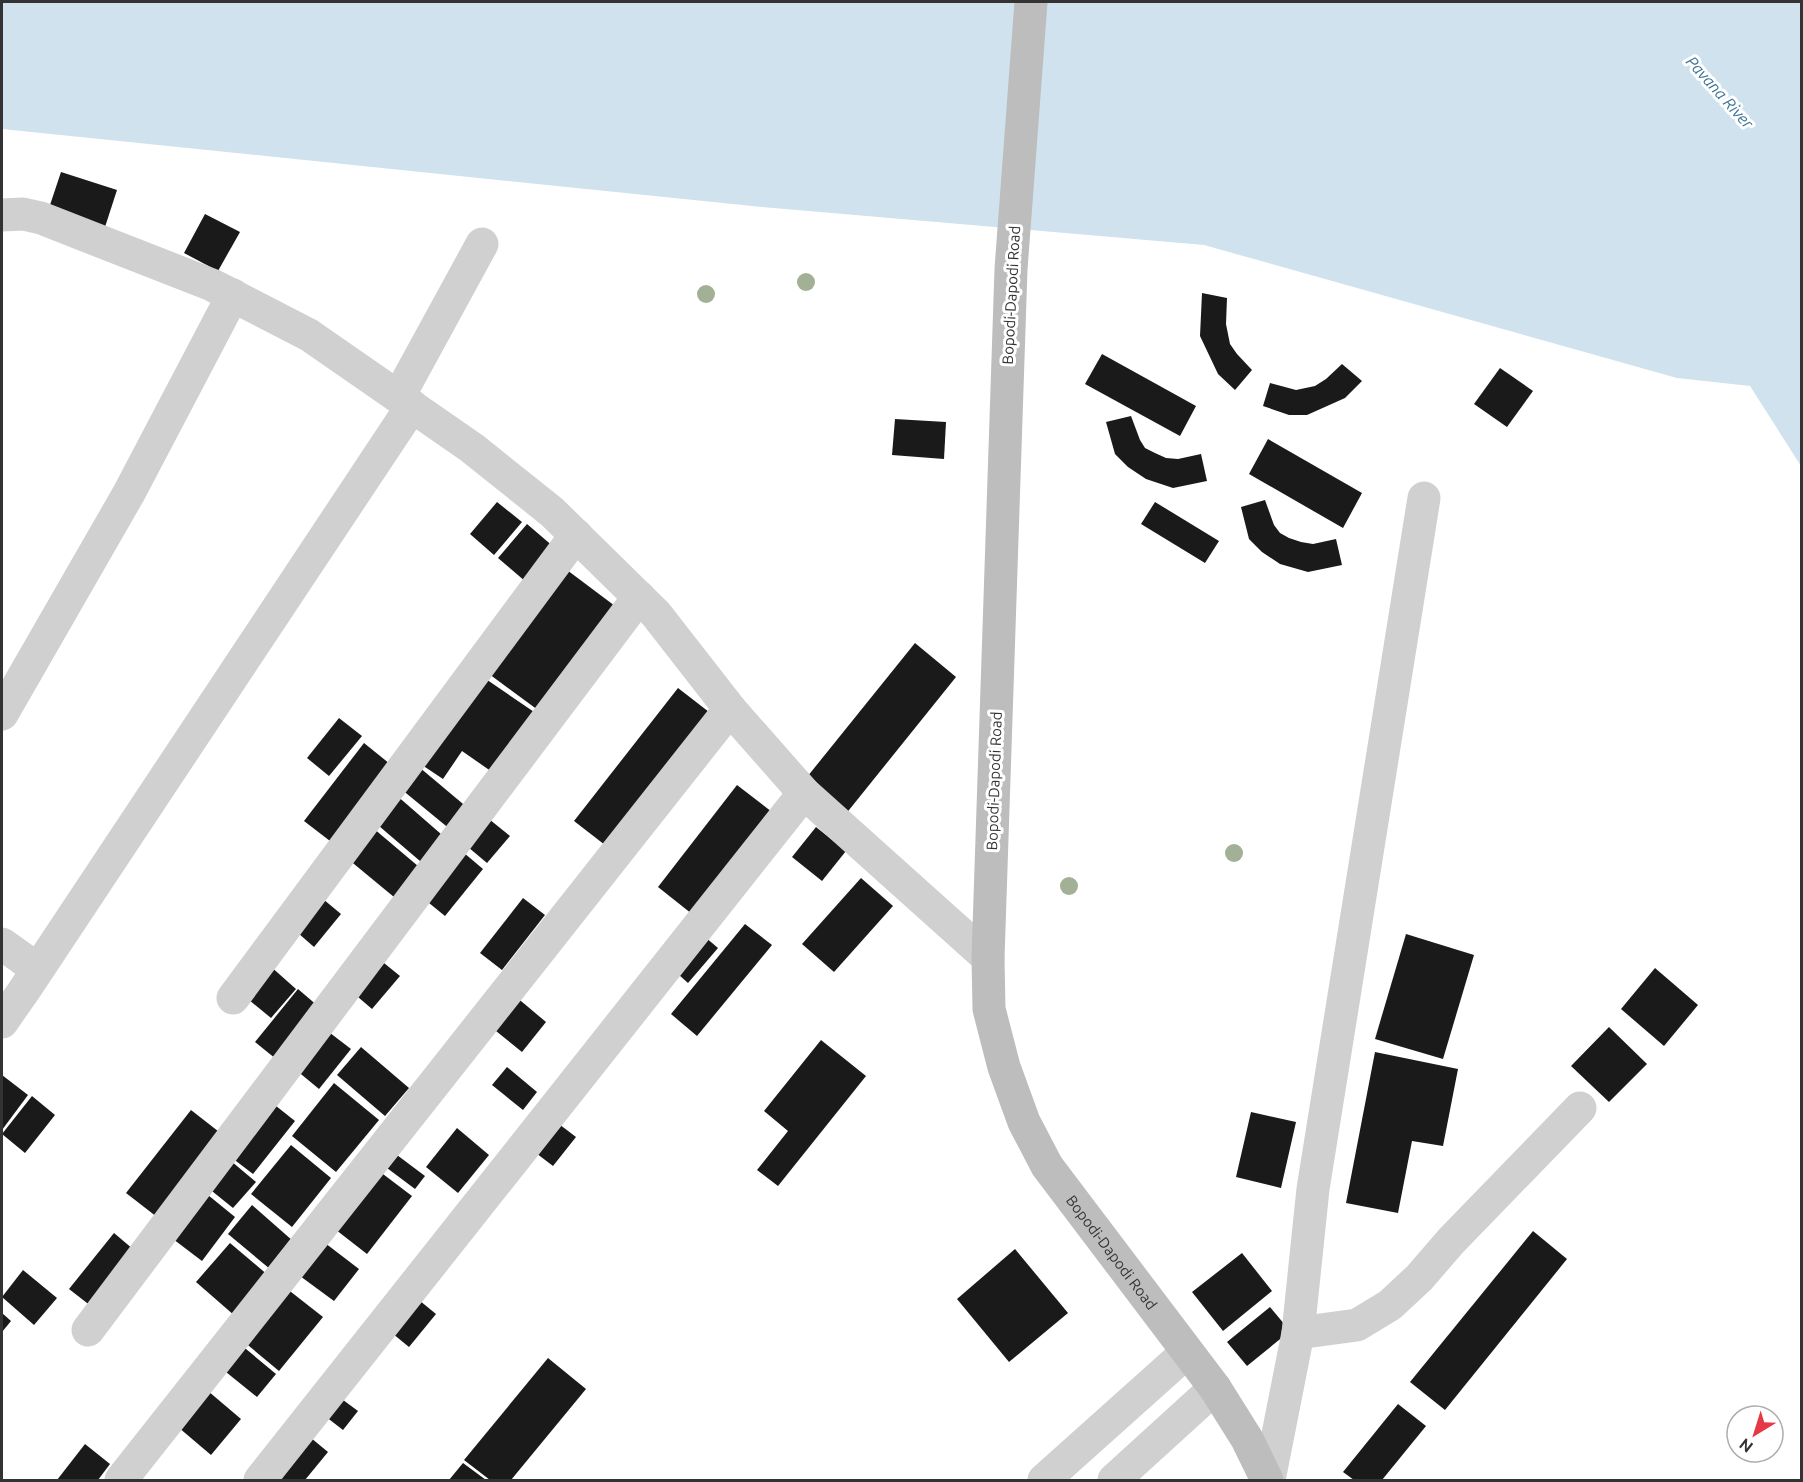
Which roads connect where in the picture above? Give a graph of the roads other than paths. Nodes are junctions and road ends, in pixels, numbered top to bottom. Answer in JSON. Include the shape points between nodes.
{"nodes":[{"id":1,"x":1031,"y":2,"type":"edge"},
{"id":2,"x":2,"y":215,"type":"edge"},
{"id":3,"x":482,"y":244,"type":"dead end"},
{"id":4,"x":233,"y":295,"type":"junction"},
{"id":5,"x":406,"y":401,"type":"junction"},
{"id":6,"x":1424,"y":498,"type":"dead end"},
{"id":7,"x":576,"y":535,"type":"junction"},
{"id":8,"x":639,"y":597,"type":"junction"},
{"id":9,"x":730,"y":709,"type":"junction"},
{"id":10,"x":2,"y":714,"type":"edge"},
{"id":11,"x":804,"y":793,"type":"junction"},
{"id":12,"x":2,"y":944,"type":"edge"},
{"id":13,"x":988,"y":958,"type":"junction"},
{"id":14,"x":38,"y":969,"type":"junction"},
{"id":15,"x":233,"y":998,"type":"dead end"},
{"id":16,"x":2,"y":1022,"type":"edge"},
{"id":17,"x":1580,"y":1108,"type":"dead end"},
{"id":18,"x":88,"y":1330,"type":"dead end"},
{"id":19,"x":1299,"y":1333,"type":"junction"},
{"id":20,"x":1187,"y":1352,"type":"junction"},
{"id":21,"x":1215,"y":1388,"type":"junction"},
{"id":22,"x":121,"y":1480,"type":"edge"},
{"id":23,"x":260,"y":1480,"type":"edge"},
{"id":24,"x":1044,"y":1480,"type":"edge"},
{"id":25,"x":1114,"y":1480,"type":"edge"},
{"id":26,"x":1268,"y":1480,"type":"edge"}],
"edges":[{"from":1,"to":13,"type":"street","name":"Bopodi-Dapodi Road","via":[[1011,269]]},
{"from":2,"to":4,"type":"street","via":[[41,218]]},
{"from":3,"to":5,"type":"street"},
{"from":4,"to":5,"type":"street","via":[[309,335]]},
{"from":4,"to":10,"type":"street","via":[[129,493]]},
{"from":5,"to":7,"type":"street","via":[[472,448]]},
{"from":5,"to":14,"type":"street"},
{"from":6,"to":19,"type":"street","via":[[1313,1189]]},
{"from":7,"to":8,"type":"street"},
{"from":7,"to":15,"type":"street"},
{"from":8,"to":9,"type":"street"},
{"from":8,"to":18,"type":"street"},
{"from":9,"to":11,"type":"street"},
{"from":9,"to":22,"type":"street"},
{"from":11,"to":13,"type":"street"},
{"from":11,"to":23,"type":"street"},
{"from":12,"to":14,"type":"street"},
{"from":13,"to":20,"type":"street","name":"Bopodi-Dapodi Road","via":[[989,1009],[1024,1122],[1047,1166]]},
{"from":14,"to":16,"type":"street"},
{"from":17,"to":19,"type":"street","via":[[1390,1305],[1357,1325]]},
{"from":19,"to":26,"type":"street"},
{"from":20,"to":21,"type":"street","name":"Bopodi-Dapodi Road"},
{"from":20,"to":24,"type":"street"},
{"from":21,"to":25,"type":"street"},
{"from":21,"to":26,"type":"street","name":"Bopodi-Dapodi Road"}]}
